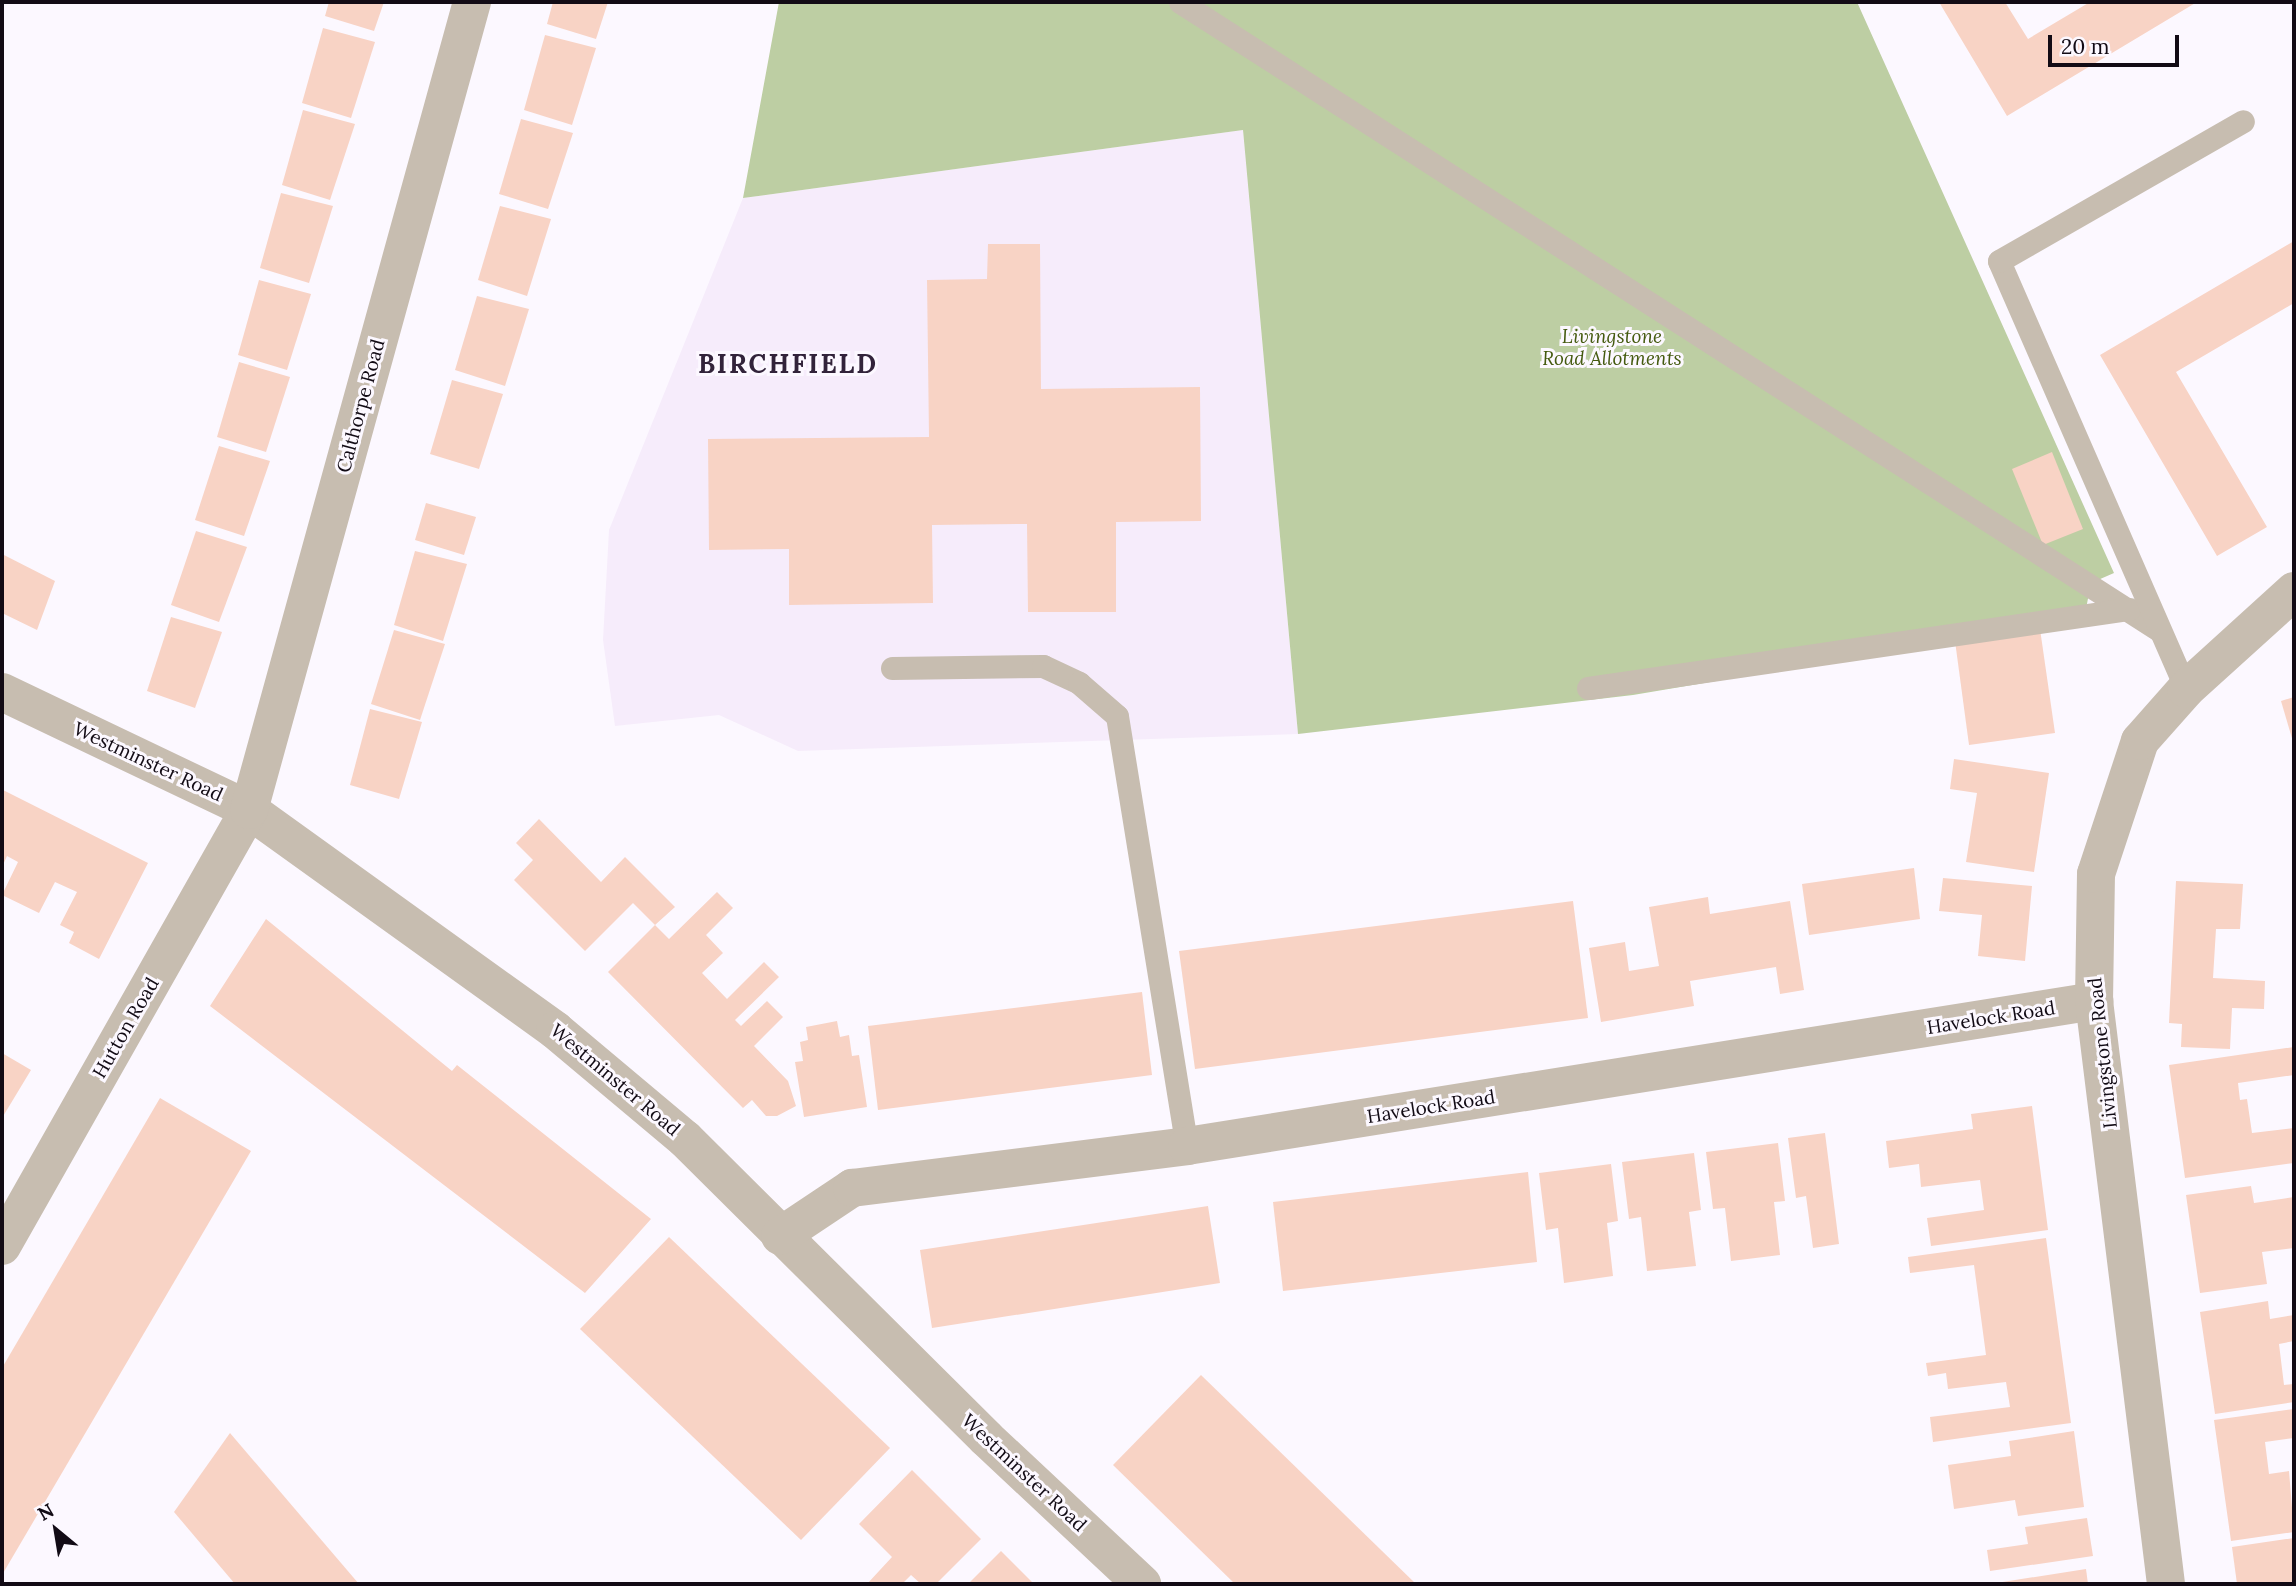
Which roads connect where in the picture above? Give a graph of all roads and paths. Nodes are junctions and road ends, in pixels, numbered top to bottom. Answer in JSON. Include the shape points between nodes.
{"nodes":[{"id":1,"x":472,"y":2,"type":"edge"},
{"id":2,"x":1180,"y":2,"type":"edge"},
{"id":3,"x":2243,"y":121,"type":"dead end"},
{"id":4,"x":2294,"y":591,"type":"edge"},
{"id":5,"x":2129,"y":609,"type":"junction"},
{"id":6,"x":2160,"y":630,"type":"junction"},
{"id":7,"x":892,"y":668,"type":"dead end"},
{"id":8,"x":1588,"y":688,"type":"dead end"},
{"id":9,"x":2186,"y":689,"type":"junction"},
{"id":10,"x":2,"y":692,"type":"edge"},
{"id":11,"x":249,"y":810,"type":"junction"},
{"id":12,"x":2094,"y":1001,"type":"junction"},
{"id":13,"x":1187,"y":1146,"type":"junction"},
{"id":14,"x":780,"y":1236,"type":"junction"},
{"id":15,"x":2,"y":1246,"type":"edge"},
{"id":16,"x":1142,"y":1584,"type":"edge"},
{"id":17,"x":2166,"y":1584,"type":"edge"}],
"edges":[{"from":1,"to":11,"type":"street","name":"Calthorpe Road"},
{"from":2,"to":5,"type":"lane"},
{"from":3,"to":6,"type":"lane","via":[[1999,261]]},
{"from":4,"to":9,"type":"street","name":"Livingstone Road"},
{"from":5,"to":6,"type":"lane"},
{"from":5,"to":8,"type":"lane"},
{"from":6,"to":9,"type":"lane"},
{"from":7,"to":13,"type":"lane","via":[[1043,666],[1079,683],[1117,716]]},
{"from":9,"to":12,"type":"street","name":"Livingstone Road","via":[[2140,741],[2096,874]]},
{"from":10,"to":11,"type":"street","name":"Westminster Road"},
{"from":11,"to":14,"type":"street","name":"Westminster Road","via":[[555,1030],[685,1139]]},
{"from":11,"to":15,"type":"street","name":"Hutton Road"},
{"from":12,"to":13,"type":"street","name":"Havelock Road"},
{"from":12,"to":17,"type":"street","name":"Livingstone Road"},
{"from":13,"to":14,"type":"street","name":"Havelock Road","via":[[852,1188]]},
{"from":14,"to":16,"type":"street","name":"Westminster Road"}]}
